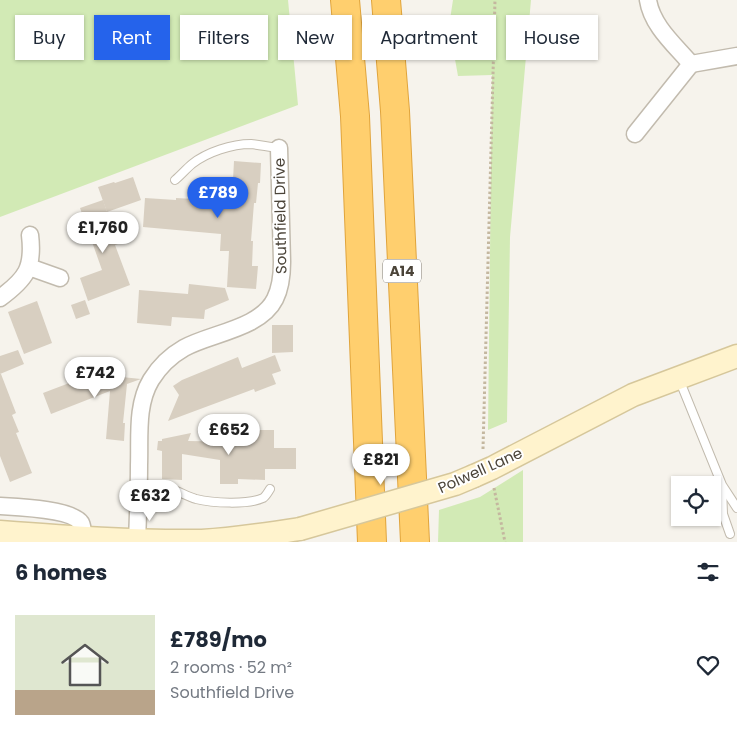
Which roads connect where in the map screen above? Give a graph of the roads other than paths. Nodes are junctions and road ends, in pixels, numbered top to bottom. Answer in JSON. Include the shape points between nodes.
{"nodes":[{"id":1,"x":345,"y":0,"type":"edge"},
{"id":2,"x":386,"y":0,"type":"edge"},
{"id":3,"x":648,"y":0,"type":"edge"},
{"id":4,"x":737,"y":56,"type":"edge"},
{"id":5,"x":691,"y":64,"type":"junction"},
{"id":6,"x":635,"y":134,"type":"dead end"},
{"id":7,"x":279,"y":148,"type":"joint"},
{"id":8,"x":175,"y":180,"type":"dead end"},
{"id":9,"x":30,"y":235,"type":"dead end"},
{"id":10,"x":29,"y":267,"type":"junction"},
{"id":11,"x":60,"y":278,"type":"dead end"},
{"id":12,"x":0,"y":298,"type":"edge"},
{"id":13,"x":737,"y":356,"type":"edge"},
{"id":14,"x":678,"y":377,"type":"junction"},
{"id":15,"x":722,"y":485,"type":"junction"},
{"id":16,"x":139,"y":488,"type":"junction"},
{"id":17,"x":270,"y":489,"type":"dead end"},
{"id":18,"x":0,"y":506,"type":"edge"},
{"id":19,"x":737,"y":508,"type":"edge"},
{"id":20,"x":0,"y":532,"type":"edge"},
{"id":21,"x":730,"y":534,"type":"dead end"},
{"id":22,"x":84,"y":538,"type":"junction"},
{"id":23,"x":137,"y":541,"type":"edge"},
{"id":24,"x":372,"y":542,"type":"edge"},
{"id":25,"x":415,"y":542,"type":"edge"}],
"edges":[{"from":1,"to":24,"type":"highway","number":"A14","via":[[355,116]]},
{"from":2,"to":25,"type":"highway","number":"A14","via":[[395,111]]},
{"from":3,"to":5,"type":"street","via":[[660,28]]},
{"from":4,"to":5,"type":"street"},
{"from":5,"to":6,"type":"street"},
{"from":7,"to":8,"type":"lane","via":[[250,144],[222,150],[198,160]]},
{"from":7,"to":16,"type":"street","name":"Southfield Drive","via":[[282,278],[275,300],[248,323],[185,347],[167,360],[156,374],[146,390],[140,416]]},
{"from":9,"to":10,"type":"street"},
{"from":10,"to":11,"type":"street"},
{"from":10,"to":12,"type":"street","via":[[19,282]]},
{"from":13,"to":14,"type":"street","name":"Polwell Lane"},
{"from":14,"to":15,"type":"lane"},
{"from":14,"to":23,"type":"street","name":"Polwell Lane","bridge":true,"via":[[483,465],[455,484],[300,529],[202,541]]},
{"from":15,"to":19,"type":"lane"},
{"from":15,"to":21,"type":"lane","via":[[724,514]]},
{"from":16,"to":17,"type":"lane","via":[[166,488],[220,503],[263,498]]},
{"from":16,"to":23,"type":"street","name":"Southfield Drive"},
{"from":18,"to":22,"type":"street","via":[[66,514],[80,522]]},
{"from":20,"to":22,"type":"street","name":"Polwell Lane"},
{"from":22,"to":23,"type":"street","name":"Polwell Lane"}]}
